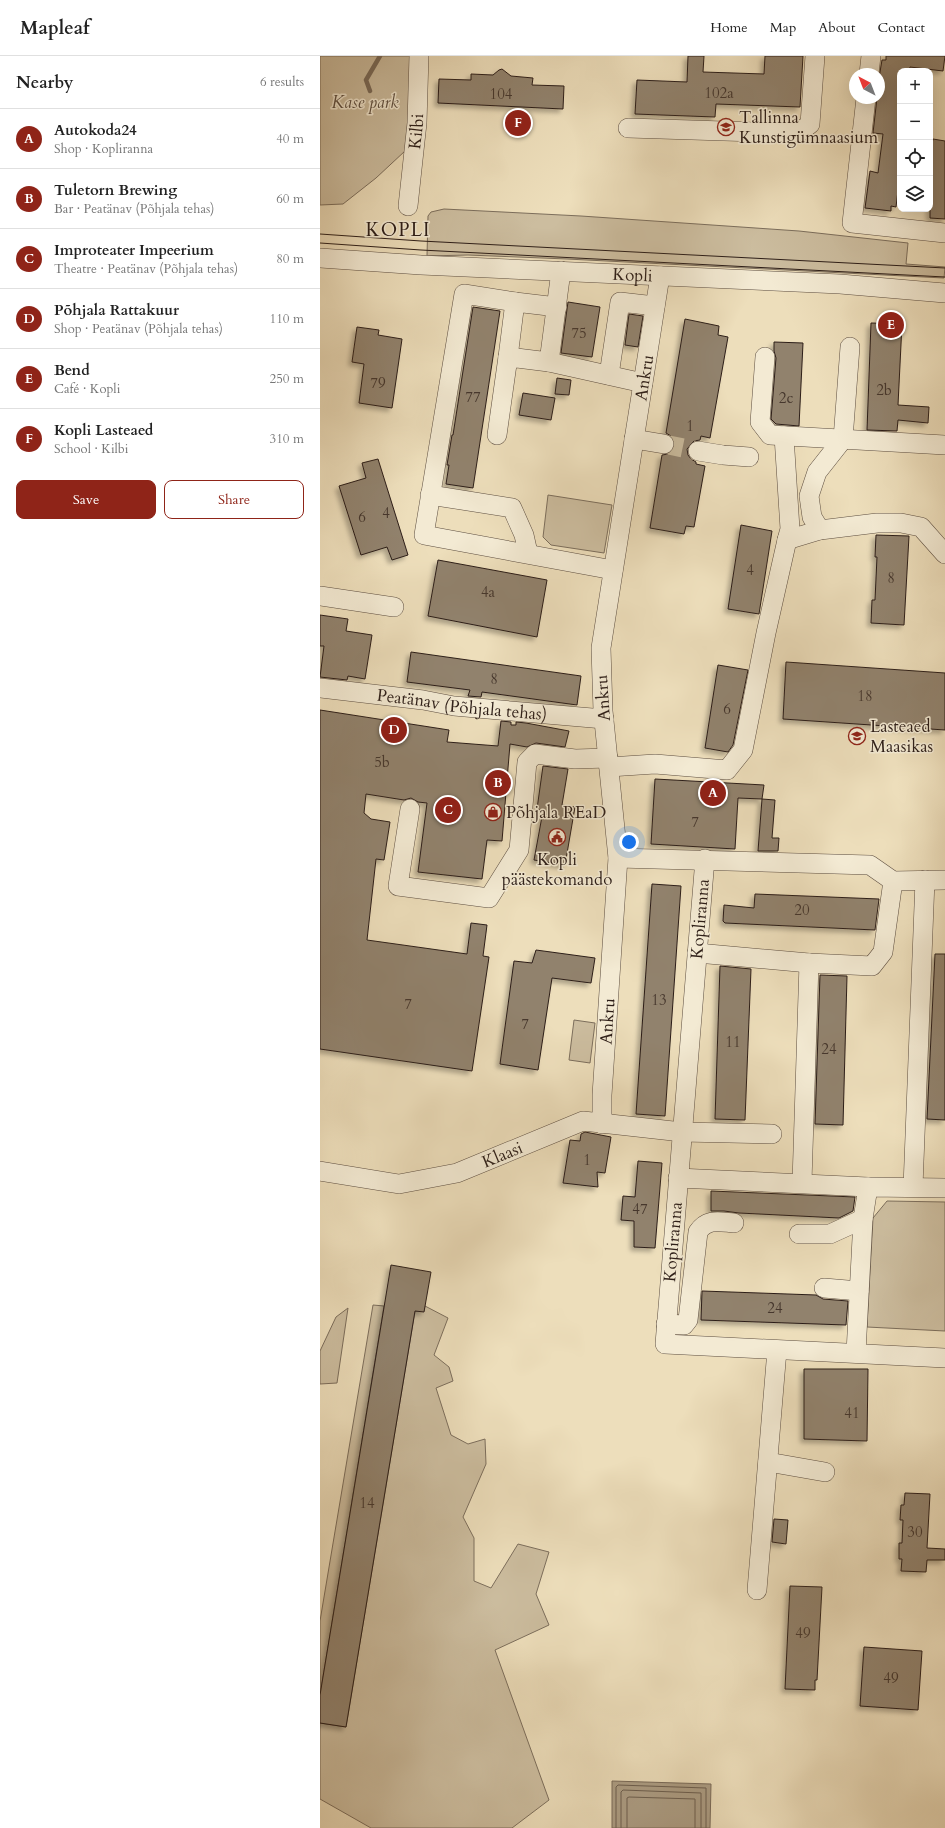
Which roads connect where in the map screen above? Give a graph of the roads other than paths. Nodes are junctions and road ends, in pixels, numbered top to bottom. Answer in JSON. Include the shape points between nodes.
{"nodes":[{"id":1,"x":419,"y":56,"type":"edge"},
{"id":2,"x":815,"y":56,"type":"edge"},
{"id":3,"x":871,"y":56,"type":"edge"},
{"id":4,"x":870,"y":68,"type":"edge"},
{"id":5,"x":865,"y":104,"type":"edge"},
{"id":6,"x":628,"y":128,"type":"dead end"},
{"id":7,"x":408,"y":206,"type":"dead end"},
{"id":8,"x":945,"y":233,"type":"edge"},
{"id":9,"x":320,"y":258,"type":"edge"},
{"id":10,"x":562,"y":271,"type":"junction"},
{"id":11,"x":660,"y":276,"type":"junction"},
{"id":12,"x":945,"y":293,"type":"edge"},
{"id":13,"x":515,"y":302,"type":"junction"},
{"id":14,"x":655,"y":306,"type":"junction"},
{"id":15,"x":557,"y":307,"type":"junction"},
{"id":16,"x":850,"y":346,"type":"dead end"},
{"id":17,"x":508,"y":357,"type":"junction"},
{"id":18,"x":765,"y":357,"type":"dead end"},
{"id":19,"x":549,"y":362,"type":"junction"},
{"id":20,"x":609,"y":375,"type":"junction"},
{"id":21,"x":643,"y":383,"type":"junction"},
{"id":22,"x":497,"y":435,"type":"dead end"},
{"id":23,"x":784,"y":436,"type":"junction"},
{"id":24,"x":634,"y":439,"type":"junction"},
{"id":25,"x":843,"y":439,"type":"junction"},
{"id":26,"x":664,"y":444,"type":"tunnel mouth"},
{"id":27,"x":945,"y":445,"type":"edge"},
{"id":28,"x":698,"y":451,"type":"tunnel mouth"},
{"id":29,"x":749,"y":457,"type":"dead end"},
{"id":30,"x":430,"y":495,"type":"junction"},
{"id":31,"x":820,"y":530,"type":"junction"},
{"id":32,"x":787,"y":540,"type":"junction"},
{"id":33,"x":528,"y":553,"type":"junction"},
{"id":34,"x":945,"y":554,"type":"edge"},
{"id":35,"x":613,"y":570,"type":"junction"},
{"id":36,"x":320,"y":596,"type":"edge"},
{"id":37,"x":394,"y":606,"type":"dead end"},
{"id":38,"x":320,"y":688,"type":"edge"},
{"id":39,"x":604,"y":719,"type":"junction"},
{"id":40,"x":609,"y":763,"type":"junction"},
{"id":41,"x":410,"y":809,"type":"dead end"},
{"id":42,"x":618,"y":858,"type":"junction"},
{"id":43,"x":705,"y":859,"type":"junction"},
{"id":44,"x":925,"y":880,"type":"junction"},
{"id":45,"x":945,"y":880,"type":"edge"},
{"id":46,"x":893,"y":881,"type":"junction"},
{"id":47,"x":697,"y":953,"type":"junction"},
{"id":48,"x":809,"y":963,"type":"junction"},
{"id":49,"x":602,"y":1124,"type":"junction"},
{"id":50,"x":682,"y":1132,"type":"junction"},
{"id":51,"x":772,"y":1134,"type":"dead end"},
{"id":52,"x":320,"y":1171,"type":"edge"},
{"id":53,"x":678,"y":1178,"type":"junction"},
{"id":54,"x":802,"y":1182,"type":"junction"},
{"id":55,"x":868,"y":1187,"type":"junction"},
{"id":56,"x":913,"y":1188,"type":"junction"},
{"id":57,"x":945,"y":1188,"type":"edge"},
{"id":58,"x":863,"y":1219,"type":"junction"},
{"id":59,"x":734,"y":1223,"type":"dead end"},
{"id":60,"x":799,"y":1234,"type":"dead end"},
{"id":61,"x":824,"y":1288,"type":"dead end"},
{"id":62,"x":859,"y":1291,"type":"junction"},
{"id":63,"x":666,"y":1324,"type":"junction"},
{"id":64,"x":777,"y":1350,"type":"junction"},
{"id":65,"x":856,"y":1354,"type":"junction"},
{"id":66,"x":945,"y":1358,"type":"edge"},
{"id":67,"x":768,"y":1462,"type":"junction"},
{"id":68,"x":825,"y":1472,"type":"dead end"},
{"id":69,"x":757,"y":1590,"type":"dead end"}],
"edges":[{"from":1,"to":7,"type":"street","name":"Kilbi","via":[[417,123]]},
{"from":2,"to":6,"type":"street","via":[[810,124],[801,131],[787,133]]},
{"from":3,"to":4,"type":"street"},
{"from":5,"to":8,"type":"street","via":[[852,223]]},
{"from":9,"to":10,"type":"street","name":"Kopli"},
{"from":10,"to":11,"type":"street","name":"Kopli"},
{"from":10,"to":15,"type":"street"},
{"from":11,"to":12,"type":"street","name":"Kopli","via":[[840,284]]},
{"from":11,"to":14,"type":"street","name":"Ankru"},
{"from":13,"to":15,"type":"street"},
{"from":13,"to":17,"type":"street"},
{"from":13,"to":30,"type":"street","via":[[464,294]]},
{"from":14,"to":20,"type":"street","via":[[620,302]]},
{"from":14,"to":21,"type":"street","name":"Ankru"},
{"from":15,"to":19,"type":"street"},
{"from":16,"to":25,"type":"street"},
{"from":17,"to":19,"type":"street"},
{"from":17,"to":22,"type":"street"},
{"from":18,"to":23,"type":"street","via":[[760,422],[770,435]]},
{"from":19,"to":20,"type":"street"},
{"from":20,"to":21,"type":"street"},
{"from":21,"to":24,"type":"street","name":"Ankru"},
{"from":23,"to":25,"type":"street"},
{"from":23,"to":32,"type":"street","via":[[790,529]]},
{"from":24,"to":26,"type":"street"},
{"from":24,"to":35,"type":"street","name":"Ankru"},
{"from":25,"to":27,"type":"street"},
{"from":25,"to":31,"type":"street","via":[[817,472],[809,496],[812,517]]},
{"from":28,"to":29,"type":"street","via":[[723,456]]},
{"from":30,"to":33,"type":"street","via":[[512,508],[524,535]]},
{"from":30,"to":33,"type":"street","via":[[424,536]]},
{"from":31,"to":32,"type":"street"},
{"from":31,"to":34,"type":"street","via":[[877,523],[901,523],[921,527]]},
{"from":32,"to":40,"type":"street","via":[[743,750],[727,770]]},
{"from":33,"to":35,"type":"street"},
{"from":35,"to":39,"type":"street","name":"Ankru","via":[[601,648]]},
{"from":36,"to":37,"type":"street"},
{"from":38,"to":39,"type":"street","name":"Peatänav (Põhjala tehas)","via":[[454,706]]},
{"from":39,"to":40,"type":"street","name":"Ankru"},
{"from":40,"to":41,"type":"street","via":[[535,754],[527,762],[518,850],[489,898],[398,886]]},
{"from":40,"to":42,"type":"street","name":"Ankru"},
{"from":42,"to":43,"type":"street"},
{"from":42,"to":49,"type":"street","name":"Ankru"},
{"from":43,"to":46,"type":"street","via":[[870,865]]},
{"from":43,"to":47,"type":"street","name":"Kopliranna"},
{"from":44,"to":45,"type":"street"},
{"from":44,"to":46,"type":"street"},
{"from":44,"to":56,"type":"street"},
{"from":46,"to":48,"type":"street","via":[[883,952],[872,966]]},
{"from":47,"to":48,"type":"street"},
{"from":47,"to":50,"type":"street","name":"Kopliranna"},
{"from":48,"to":54,"type":"street"},
{"from":49,"to":50,"type":"street","name":"Klaasi"},
{"from":49,"to":52,"type":"street","name":"Klaasi","via":[[584,1121],[457,1173],[399,1184]]},
{"from":50,"to":51,"type":"street","name":"Klaasi"},
{"from":50,"to":53,"type":"street","name":"Kopliranna"},
{"from":53,"to":54,"type":"street"},
{"from":53,"to":63,"type":"street","name":"Kopliranna"},
{"from":54,"to":55,"type":"street"},
{"from":55,"to":56,"type":"street"},
{"from":55,"to":58,"type":"street"},
{"from":56,"to":57,"type":"street"},
{"from":58,"to":60,"type":"street","via":[[830,1234]]},
{"from":58,"to":62,"type":"street"},
{"from":59,"to":63,"type":"street","via":[[709,1222],[700,1228],[688,1320],[684,1325]]},
{"from":61,"to":62,"type":"street"},
{"from":62,"to":65,"type":"street"},
{"from":63,"to":64,"type":"street","name":"Kopliranna","via":[[665,1344]]},
{"from":64,"to":65,"type":"street","name":"Kopliranna"},
{"from":64,"to":67,"type":"street"},
{"from":65,"to":66,"type":"street","name":"Kopliranna"},
{"from":67,"to":68,"type":"street"},
{"from":67,"to":69,"type":"street"}]}
